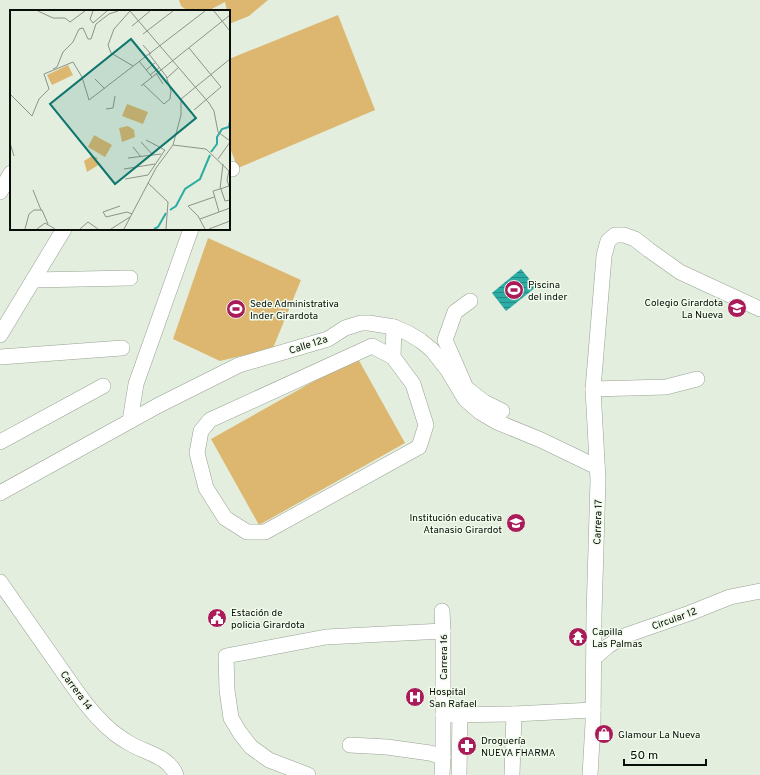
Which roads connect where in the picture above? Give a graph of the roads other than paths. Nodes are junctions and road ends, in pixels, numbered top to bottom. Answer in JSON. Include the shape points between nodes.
{"nodes":[{"id":1,"x":10,"y":175,"type":"edge"},
{"id":2,"x":0,"y":192,"type":"edge"},
{"id":3,"x":63,"y":230,"type":"edge"},
{"id":4,"x":191,"y":230,"type":"edge"},
{"id":5,"x":130,"y":278,"type":"dead end"},
{"id":6,"x":33,"y":280,"type":"junction"},
{"id":7,"x":470,"y":301,"type":"dead end"},
{"id":8,"x":760,"y":309,"type":"edge"},
{"id":9,"x":394,"y":327,"type":"junction"},
{"id":10,"x":0,"y":335,"type":"edge"},
{"id":11,"x":122,"y":348,"type":"dead end"},
{"id":12,"x":0,"y":357,"type":"edge"},
{"id":13,"x":393,"y":357,"type":"junction"},
{"id":14,"x":697,"y":379,"type":"dead end"},
{"id":15,"x":103,"y":386,"type":"dead end"},
{"id":16,"x":593,"y":390,"type":"junction"},
{"id":17,"x":501,"y":413,"type":"junction"},
{"id":18,"x":130,"y":421,"type":"junction"},
{"id":19,"x":0,"y":442,"type":"edge"},
{"id":20,"x":597,"y":467,"type":"junction"},
{"id":21,"x":0,"y":493,"type":"edge"},
{"id":22,"x":0,"y":582,"type":"edge"},
{"id":23,"x":760,"y":591,"type":"edge"},
{"id":24,"x":442,"y":611,"type":"dead end"},
{"id":25,"x":443,"y":631,"type":"junction"},
{"id":26,"x":594,"y":658,"type":"junction"},
{"id":27,"x":593,"y":710,"type":"junction"},
{"id":28,"x":460,"y":714,"type":"junction"},
{"id":29,"x":514,"y":714,"type":"junction"},
{"id":30,"x":443,"y":715,"type":"junction"},
{"id":31,"x":350,"y":745,"type":"dead end"},
{"id":32,"x":443,"y":758,"type":"junction"},
{"id":33,"x":176,"y":775,"type":"edge"},
{"id":34,"x":308,"y":775,"type":"edge"},
{"id":35,"x":442,"y":775,"type":"edge"},
{"id":36,"x":459,"y":775,"type":"edge"},
{"id":37,"x":512,"y":775,"type":"edge"},
{"id":38,"x":590,"y":775,"type":"edge"}],
"edges":[{"from":1,"to":2,"type":"street"},
{"from":3,"to":6,"type":"street"},
{"from":4,"to":18,"type":"street","via":[[136,384]]},
{"from":5,"to":6,"type":"street"},
{"from":6,"to":10,"type":"street"},
{"from":7,"to":17,"type":"street","via":[[455,312],[445,340],[466,388]]},
{"from":8,"to":16,"type":"street","name":"Carrera 17","via":[[680,272],[635,239],[615,235],[608,241],[604,256]]},
{"from":9,"to":13,"type":"street"},
{"from":9,"to":17,"type":"street","name":"Calle 12a","via":[[408,333],[432,350],[447,368],[465,399],[480,412]]},
{"from":9,"to":18,"type":"street","name":"Calle 12a","via":[[360,323],[345,328],[328,339],[239,364]]},
{"from":11,"to":12,"type":"street"},
{"from":13,"to":13,"type":"street","via":[[413,384],[426,425],[419,447],[265,532],[248,532],[225,518],[206,488],[197,453],[201,431],[210,420],[372,346]]},
{"from":14,"to":16,"type":"street","via":[[666,387]]},
{"from":15,"to":19,"type":"street"},
{"from":16,"to":20,"type":"street","name":"Carrera 17"},
{"from":17,"to":20,"type":"street","name":"Calle 12a","via":[[541,440]]},
{"from":18,"to":21,"type":"street","name":"Calle 12a"},
{"from":20,"to":26,"type":"street","name":"Carrera 17"},
{"from":22,"to":33,"type":"street","name":"Carrera 14","via":[[99,719],[129,744],[165,761]]},
{"from":23,"to":26,"type":"street","name":"Circular 12","via":[[730,597],[624,636]]},
{"from":24,"to":25,"type":"street","name":"Carrera 16"},
{"from":25,"to":30,"type":"street","name":"Carrera 16"},
{"from":25,"to":34,"type":"street","via":[[326,637],[226,656],[231,718],[240,734],[251,747],[269,760]]},
{"from":26,"to":27,"type":"street","name":"Carrera 17"},
{"from":27,"to":29,"type":"street"},
{"from":27,"to":38,"type":"street","name":"Carrera 17"},
{"from":28,"to":29,"type":"street"},
{"from":28,"to":30,"type":"street"},
{"from":28,"to":36,"type":"street"},
{"from":29,"to":37,"type":"street"},
{"from":30,"to":32,"type":"street","name":"Carrera 16"},
{"from":31,"to":32,"type":"street","via":[[430,753]]},
{"from":32,"to":35,"type":"street","name":"Carrera 16"}]}
